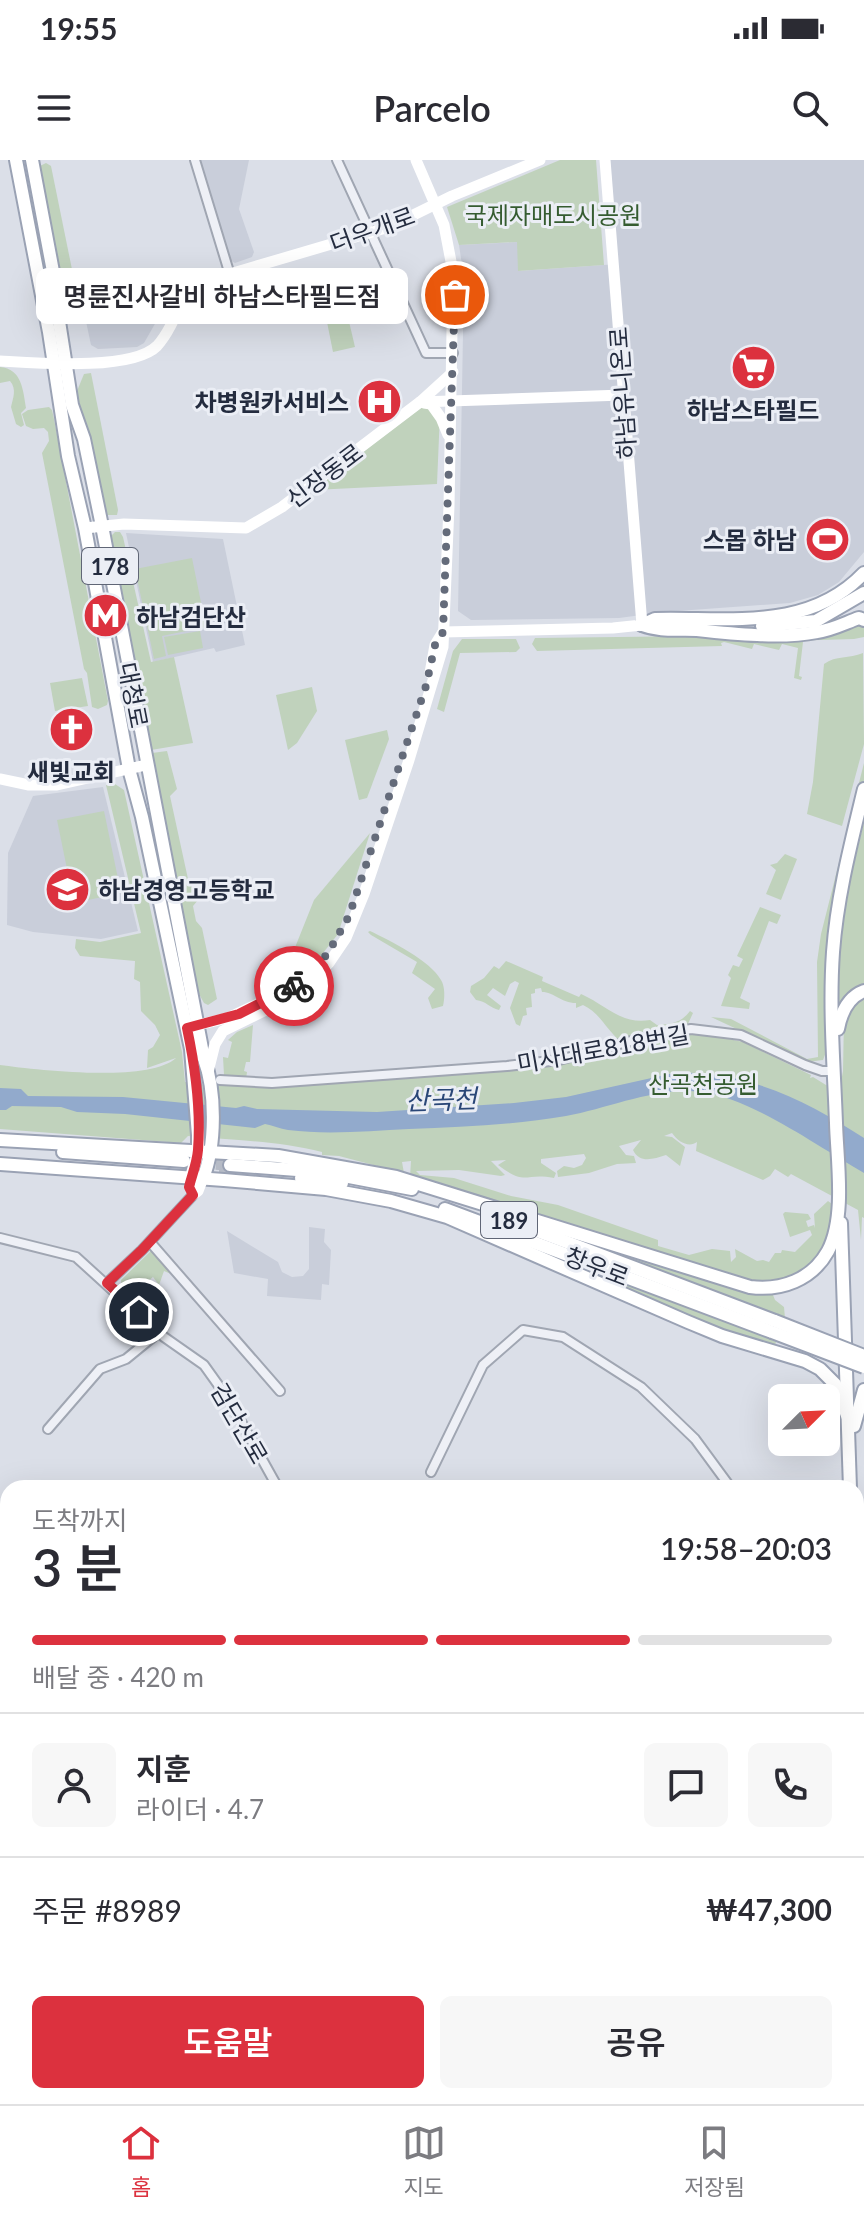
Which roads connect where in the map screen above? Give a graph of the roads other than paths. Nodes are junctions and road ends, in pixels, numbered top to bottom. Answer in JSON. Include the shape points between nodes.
{"nodes":[{"id":1,"x":16,"y":160,"type":"edge"},
{"id":2,"x":33,"y":160,"type":"edge"},
{"id":3,"x":195,"y":160,"type":"edge"},
{"id":4,"x":337,"y":160,"type":"edge"},
{"id":5,"x":416,"y":160,"type":"edge"},
{"id":6,"x":540,"y":160,"type":"edge"},
{"id":7,"x":605,"y":160,"type":"edge"},
{"id":8,"x":435,"y":204,"type":"junction"},
{"id":9,"x":370,"y":233,"type":"junction"},
{"id":10,"x":230,"y":275,"type":"junction"},
{"id":11,"x":453,"y":353,"type":"junction"},
{"id":12,"x":0,"y":361,"type":"edge"},
{"id":13,"x":60,"y":364,"type":"junction"},
{"id":14,"x":453,"y":372,"type":"junction"},
{"id":15,"x":623,"y":395,"type":"junction"},
{"id":16,"x":452,"y":399,"type":"junction"},
{"id":17,"x":420,"y":402,"type":"junction"},
{"id":18,"x":451,"y":443,"type":"junction"},
{"id":19,"x":102,"y":526,"type":"junction"},
{"id":20,"x":85,"y":528,"type":"junction"},
{"id":21,"x":864,"y":573,"type":"edge"},
{"id":22,"x":864,"y":593,"type":"edge"},
{"id":23,"x":864,"y":620,"type":"edge"},
{"id":24,"x":642,"y":625,"type":"junction"},
{"id":25,"x":695,"y":630,"type":"junction"},
{"id":26,"x":443,"y":632,"type":"junction"},
{"id":27,"x":146,"y":765,"type":"junction"},
{"id":28,"x":129,"y":769,"type":"junction"},
{"id":29,"x":0,"y":779,"type":"edge"},
{"id":30,"x":864,"y":789,"type":"edge"},
{"id":31,"x":864,"y":991,"type":"edge"},
{"id":32,"x":192,"y":1026,"type":"junction"},
{"id":33,"x":834,"y":1052,"type":"junction"},
{"id":34,"x":834,"y":1071,"type":"junction"},
{"id":35,"x":208,"y":1072,"type":"junction"},
{"id":36,"x":215,"y":1084,"type":"junction"},
{"id":37,"x":205,"y":1134,"type":"junction"},
{"id":38,"x":0,"y":1140,"type":"edge"},
{"id":39,"x":0,"y":1147,"type":"edge"},
{"id":40,"x":204,"y":1152,"type":"junction"},
{"id":41,"x":0,"y":1156,"type":"edge"},
{"id":42,"x":0,"y":1164,"type":"edge"},
{"id":43,"x":230,"y":1169,"type":"tunnel mouth"},
{"id":44,"x":190,"y":1171,"type":"junction"},
{"id":45,"x":193,"y":1195,"type":"joint"},
{"id":46,"x":838,"y":1198,"type":"junction"},
{"id":47,"x":0,"y":1238,"type":"edge"},
{"id":48,"x":150,"y":1242,"type":"junction"},
{"id":49,"x":107,"y":1283,"type":"junction"},
{"id":50,"x":773,"y":1327,"type":"junction"},
{"id":51,"x":159,"y":1332,"type":"junction"},
{"id":52,"x":864,"y":1356,"type":"edge"},
{"id":53,"x":864,"y":1367,"type":"edge"},
{"id":54,"x":864,"y":1390,"type":"edge"},
{"id":55,"x":280,"y":1391,"type":"dead end"},
{"id":56,"x":848,"y":1418,"type":"junction"},
{"id":57,"x":48,"y":1429,"type":"dead end"},
{"id":58,"x":849,"y":1452,"type":"junction"},
{"id":59,"x":431,"y":1472,"type":"dead end"},
{"id":60,"x":274,"y":1480,"type":"edge"},
{"id":61,"x":725,"y":1480,"type":"edge"},
{"id":62,"x":850,"y":1480,"type":"edge"}],
"edges":[{"from":1,"to":13,"type":"main road","name":"대청로","number":"178"},
{"from":2,"to":13,"type":"main road","name":"대청로","number":"178","via":[[58,298]]},
{"from":3,"to":10,"type":"street"},
{"from":4,"to":9,"type":"street"},
{"from":5,"to":8,"type":"main road"},
{"from":6,"to":8,"type":"main road","name":"더우개로"},
{"from":7,"to":15,"type":"main road","name":"하남유니온로"},
{"from":8,"to":9,"type":"main road","name":"더우개로"},
{"from":8,"to":11,"type":"main road","via":[[453,272]]},
{"from":9,"to":10,"type":"main road","name":"더우개로"},
{"from":9,"to":11,"type":"street","via":[[426,353]]},
{"from":10,"to":13,"type":"main road","name":"더우개로","via":[[189,286],[160,343],[148,354]]},
{"from":11,"to":14,"type":"main road"},
{"from":12,"to":13,"type":"main road","name":"더우개로"},
{"from":13,"to":19,"type":"main road","name":"대청로","number":"178","via":[[84,439]]},
{"from":13,"to":20,"type":"main road","name":"대청로","number":"178","via":[[68,456]]},
{"from":14,"to":16,"type":"main road"},
{"from":14,"to":17,"type":"main road","name":"신장동로"},
{"from":15,"to":16,"type":"main road"},
{"from":15,"to":24,"type":"main road","name":"하남유니온로"},
{"from":16,"to":17,"type":"main road"},
{"from":16,"to":18,"type":"main road"},
{"from":17,"to":18,"type":"main road","via":[[431,404]]},
{"from":17,"to":19,"type":"main road","name":"신장동로","via":[[282,507],[246,528]]},
{"from":18,"to":26,"type":"main road"},
{"from":19,"to":20,"type":"main road","name":"신장동로"},
{"from":19,"to":27,"type":"main road","name":"대청로","number":"178"},
{"from":20,"to":28,"type":"main road","name":"대청로","number":"178"},
{"from":21,"to":24,"type":"main road","via":[[843,593],[789,616],[655,619]]},
{"from":22,"to":25,"type":"main road","via":[[816,621]]},
{"from":23,"to":25,"type":"main road","via":[[814,633]]},
{"from":24,"to":25,"type":"main road"},
{"from":24,"to":26,"type":"main road"},
{"from":26,"to":32,"type":"main road","via":[[356,897],[336,941],[315,968],[282,993],[228,1018]]},
{"from":26,"to":35,"type":"main road","via":[[436,677],[346,938],[304,987],[223,1031]]},
{"from":27,"to":28,"type":"main road"},
{"from":27,"to":32,"type":"main road","name":"대청로","number":"178"},
{"from":28,"to":29,"type":"main road","via":[[57,785]]},
{"from":28,"to":32,"type":"main road","name":"대청로","number":"178"},
{"from":30,"to":33,"type":"main road","via":[[833,952]]},
{"from":31,"to":33,"type":"main road","via":[[843,1009]]},
{"from":32,"to":35,"type":"main road","name":"대청로","number":"178"},
{"from":32,"to":37,"type":"main road","name":"대청로","number":"178","via":[[195,1087]]},
{"from":33,"to":34,"type":"main road"},
{"from":34,"to":36,"type":"street","name":"미사대로818번길","via":[[805,1065],[741,1035],[691,1029],[559,1060]]},
{"from":34,"to":46,"type":"main road"},
{"from":35,"to":36,"type":"main road","name":"대청로","number":"178"},
{"from":36,"to":37,"type":"main road","number":"178"},
{"from":37,"to":40,"type":"main road","number":"178"},
{"from":38,"to":40,"type":"main road"},
{"from":39,"to":44,"type":"main road"},
{"from":40,"to":44,"type":"main road","number":"178"},
{"from":40,"to":46,"type":"main road","via":[[278,1156],[396,1177],[762,1288],[789,1284],[822,1261],[832,1242]]},
{"from":41,"to":44,"type":"main road"},
{"from":42,"to":44,"type":"main road"},
{"from":43,"to":50,"type":"main road","name":"창우로","number":"189","via":[[343,1183],[434,1206]]},
{"from":44,"to":45,"type":"main road"},
{"from":44,"to":56,"type":"main road","via":[[326,1189],[447,1217],[722,1336],[805,1361],[835,1384]]},
{"from":45,"to":48,"type":"street"},
{"from":46,"to":56,"type":"main road"},
{"from":47,"to":49,"type":"street","name":"검단산로","via":[[76,1257]]},
{"from":48,"to":49,"type":"street"},
{"from":48,"to":55,"type":"street"},
{"from":49,"to":51,"type":"street","name":"검단산로"},
{"from":50,"to":52,"type":"main road","bridge":true},
{"from":50,"to":53,"type":"main road","name":"창우로","number":"189","bridge":true},
{"from":51,"to":57,"type":"street","via":[[126,1359],[100,1369]]},
{"from":51,"to":60,"type":"street","name":"검단산로","via":[[210,1372]]},
{"from":54,"to":58,"type":"main road"},
{"from":56,"to":58,"type":"main road"},
{"from":58,"to":62,"type":"main road"},
{"from":59,"to":61,"type":"street","via":[[483,1365],[523,1330],[563,1337],[641,1387],[695,1439]]}]}
